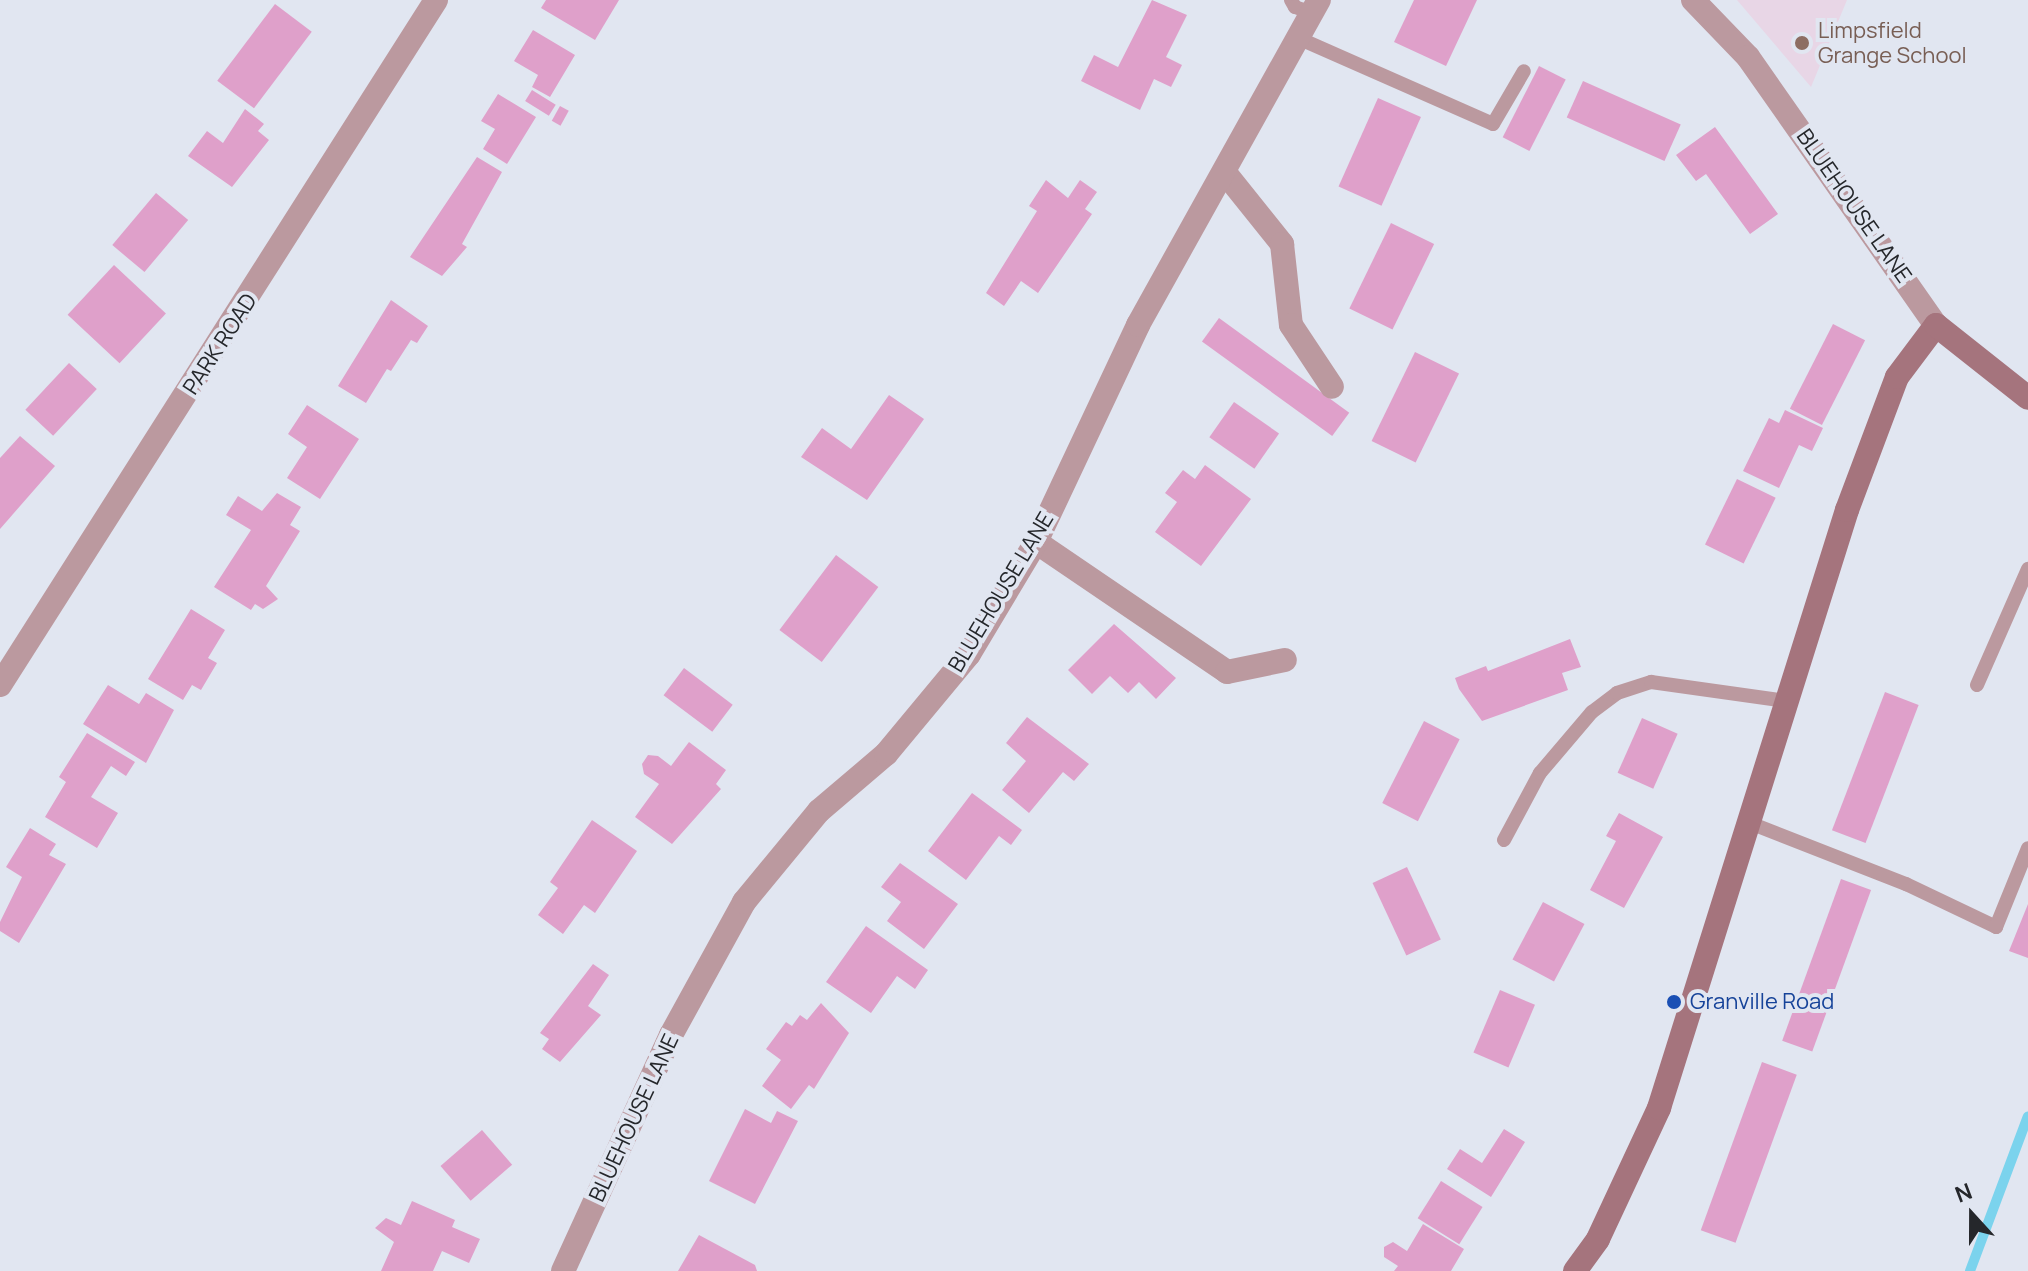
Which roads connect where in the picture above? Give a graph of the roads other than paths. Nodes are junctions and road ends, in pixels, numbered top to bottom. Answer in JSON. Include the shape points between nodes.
{"nodes":[{"id":1,"x":436,"y":0,"type":"edge"},
{"id":2,"x":1693,"y":0,"type":"edge"},
{"id":3,"x":1307,"y":4,"type":"edge"},
{"id":4,"x":1298,"y":38,"type":"junction"},
{"id":5,"x":1524,"y":71,"type":"dead end"},
{"id":6,"x":1226,"y":174,"type":"junction"},
{"id":7,"x":1936,"y":325,"type":"junction"},
{"id":8,"x":1332,"y":387,"type":"dead end"},
{"id":9,"x":2028,"y":398,"type":"edge"},
{"id":10,"x":1036,"y":542,"type":"junction"},
{"id":11,"x":2028,"y":569,"type":"edge"},
{"id":12,"x":1285,"y":660,"type":"dead end"},
{"id":13,"x":0,"y":685,"type":"edge"},
{"id":14,"x":1977,"y":685,"type":"dead end"},
{"id":15,"x":1786,"y":701,"type":"junction"},
{"id":16,"x":1750,"y":823,"type":"junction"},
{"id":17,"x":1504,"y":840,"type":"dead end"},
{"id":18,"x":2028,"y":848,"type":"edge"},
{"id":19,"x":563,"y":1271,"type":"edge"},
{"id":20,"x":1575,"y":1271,"type":"edge"}],
"edges":[{"from":1,"to":13,"type":"street","name":"PARK ROAD"},
{"from":2,"to":7,"type":"street","name":"BLUEHOUSE LANE","via":[[1748,57]]},
{"from":3,"to":4,"type":"street","name":"BLUEHOUSE LANE"},
{"from":4,"to":5,"type":"lane","via":[[1493,124]]},
{"from":4,"to":6,"type":"street","name":"BLUEHOUSE LANE"},
{"from":6,"to":8,"type":"street","via":[[1282,244],[1291,325]]},
{"from":6,"to":10,"type":"street","name":"BLUEHOUSE LANE","via":[[1138,325]]},
{"from":7,"to":9,"type":"street","name":"BLUEHOUSE LANE"},
{"from":7,"to":15,"type":"street","via":[[1897,377],[1847,510]]},
{"from":10,"to":12,"type":"street","via":[[1227,672]]},
{"from":10,"to":19,"type":"street","name":"BLUEHOUSE LANE","via":[[969,654],[886,754],[819,811],[744,902],[671,1035]]},
{"from":11,"to":14,"type":"lane"},
{"from":15,"to":16,"type":"street"},
{"from":15,"to":17,"type":"lane","via":[[1651,682],[1617,693],[1583,722],[1540,773]]},
{"from":16,"to":18,"type":"lane","via":[[1906,884],[1996,927]]},
{"from":16,"to":20,"type":"street","via":[[1659,1108],[1598,1239]]}]}
